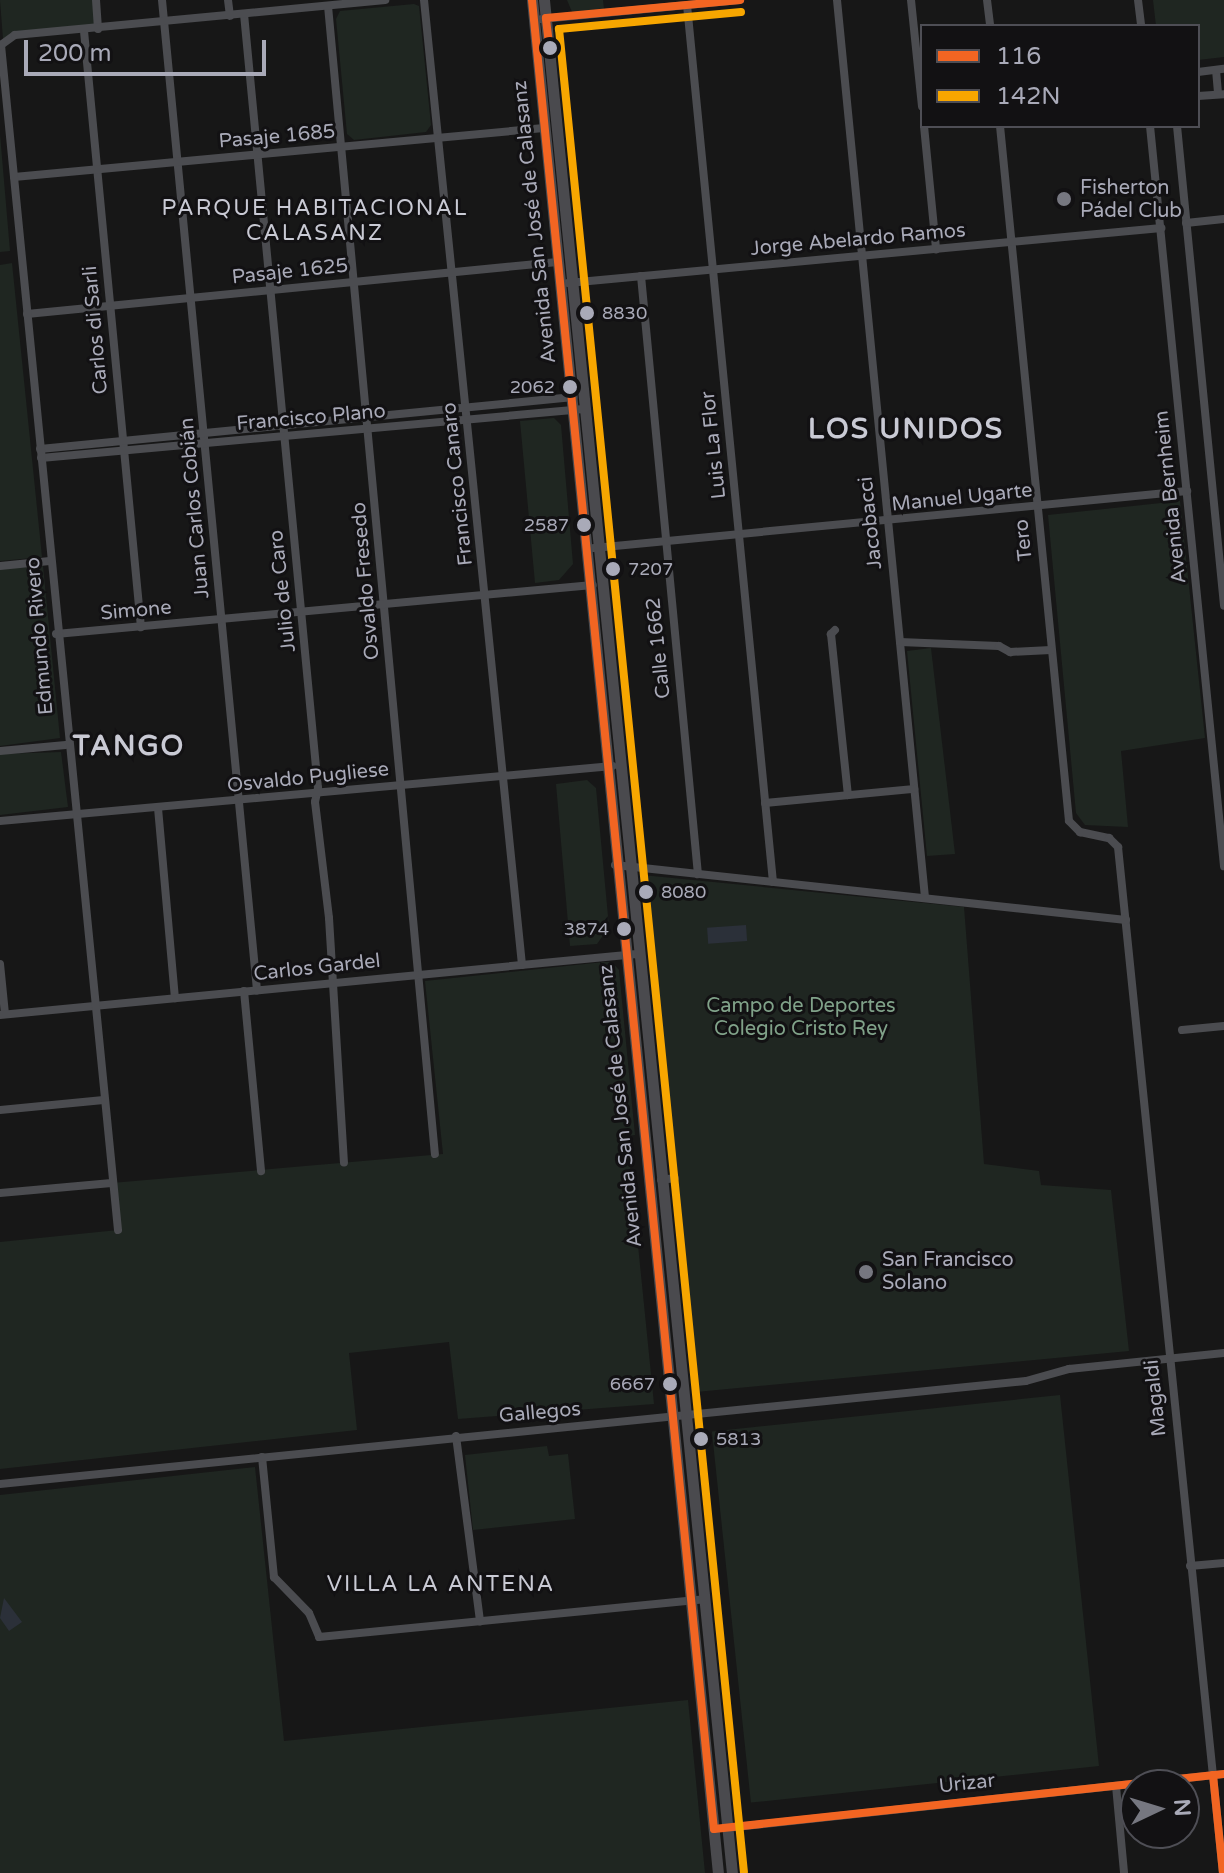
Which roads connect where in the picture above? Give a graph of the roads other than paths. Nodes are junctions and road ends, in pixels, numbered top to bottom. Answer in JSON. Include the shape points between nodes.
{"nodes":[{"id":1,"x":96,"y":0,"type":"edge"},
{"id":2,"x":162,"y":0,"type":"edge"},
{"id":3,"x":228,"y":0,"type":"edge"},
{"id":4,"x":385,"y":0,"type":"edge"},
{"id":5,"x":424,"y":0,"type":"edge"},
{"id":6,"x":532,"y":0,"type":"edge"},
{"id":7,"x":544,"y":0,"type":"edge"},
{"id":8,"x":740,"y":0,"type":"edge"},
{"id":9,"x":837,"y":0,"type":"edge"},
{"id":10,"x":911,"y":0,"type":"edge"},
{"id":11,"x":987,"y":0,"type":"edge"},
{"id":12,"x":1138,"y":0,"type":"edge"},
{"id":13,"x":359,"y":1,"type":"edge"},
{"id":14,"x":294,"y":5,"type":"edge"},
{"id":15,"x":687,"y":5,"type":"junction"},
{"id":16,"x":328,"y":6,"type":"junction"},
{"id":17,"x":244,"y":14,"type":"junction"},
{"id":18,"x":230,"y":16,"type":"junction"},
{"id":19,"x":540,"y":19,"type":"junction"},
{"id":20,"x":164,"y":22,"type":"junction"},
{"id":21,"x":990,"y":24,"type":"edge"},
{"id":22,"x":1141,"y":24,"type":"edge"},
{"id":23,"x":98,"y":29,"type":"junction"},
{"id":24,"x":84,"y":31,"type":"junction"},
{"id":25,"x":1220,"y":70,"type":"edge"},
{"id":26,"x":1200,"y":72,"type":"edge"},
{"id":27,"x":920,"y":87,"type":"edge"},
{"id":28,"x":1221,"y":94,"type":"edge"},
{"id":29,"x":1200,"y":96,"type":"edge"},
{"id":30,"x":544,"y":128,"type":"junction"},
{"id":31,"x":924,"y":128,"type":"edge"},
{"id":32,"x":1000,"y":128,"type":"edge"},
{"id":33,"x":1150,"y":128,"type":"edge"},
{"id":34,"x":1177,"y":128,"type":"edge"},
{"id":35,"x":438,"y":139,"type":"junction"},
{"id":36,"x":341,"y":147,"type":"junction"},
{"id":37,"x":257,"y":155,"type":"junction"},
{"id":38,"x":178,"y":162,"type":"junction"},
{"id":39,"x":97,"y":170,"type":"junction"},
{"id":40,"x":14,"y":177,"type":"junction"},
{"id":41,"x":1224,"y":219,"type":"edge"},
{"id":42,"x":1186,"y":223,"type":"junction"},
{"id":43,"x":1161,"y":228,"type":"junction"},
{"id":44,"x":1011,"y":242,"type":"junction"},
{"id":45,"x":936,"y":249,"type":"junction"},
{"id":46,"x":861,"y":256,"type":"junction"},
{"id":47,"x":557,"y":262,"type":"junction"},
{"id":48,"x":713,"y":269,"type":"junction"},
{"id":49,"x":452,"y":272,"type":"junction"},
{"id":50,"x":641,"y":276,"type":"junction"},
{"id":51,"x":354,"y":282,"type":"junction"},
{"id":52,"x":565,"y":283,"type":"junction"},
{"id":53,"x":270,"y":290,"type":"junction"},
{"id":54,"x":191,"y":298,"type":"junction"},
{"id":55,"x":110,"y":306,"type":"junction"},
{"id":56,"x":27,"y":314,"type":"junction"},
{"id":57,"x":576,"y":397,"type":"junction"},
{"id":58,"x":467,"y":407,"type":"junction"},
{"id":59,"x":577,"y":410,"type":"junction"},
{"id":60,"x":367,"y":417,"type":"junction"},
{"id":61,"x":469,"y":420,"type":"junction"},
{"id":62,"x":283,"y":425,"type":"junction"},
{"id":63,"x":368,"y":429,"type":"junction"},
{"id":64,"x":204,"y":433,"type":"junction"},
{"id":65,"x":284,"y":436,"type":"junction"},
{"id":66,"x":205,"y":443,"type":"junction"},
{"id":67,"x":124,"y":446,"type":"junction"},
{"id":68,"x":41,"y":454,"type":"junction"},
{"id":69,"x":1224,"y":490,"type":"edge"},
{"id":70,"x":1187,"y":491,"type":"junction"},
{"id":71,"x":1213,"y":491,"type":"junction"},
{"id":72,"x":1037,"y":506,"type":"junction"},
{"id":73,"x":887,"y":522,"type":"junction"},
{"id":74,"x":739,"y":534,"type":"junction"},
{"id":75,"x":664,"y":542,"type":"junction"},
{"id":76,"x":591,"y":549,"type":"junction"},
{"id":77,"x":50,"y":561,"type":"junction"},
{"id":78,"x":0,"y":566,"type":"edge"},
{"id":79,"x":595,"y":585,"type":"junction"},
{"id":80,"x":487,"y":595,"type":"junction"},
{"id":81,"x":385,"y":604,"type":"junction"},
{"id":82,"x":1224,"y":606,"type":"edge"},
{"id":83,"x":301,"y":612,"type":"junction"},
{"id":84,"x":222,"y":619,"type":"junction"},
{"id":85,"x":141,"y":627,"type":"junction"},
{"id":86,"x":835,"y":630,"type":"dead end"},
{"id":87,"x":56,"y":634,"type":"junction"},
{"id":88,"x":900,"y":642,"type":"junction"},
{"id":89,"x":1051,"y":650,"type":"junction"},
{"id":90,"x":66,"y":745,"type":"junction"},
{"id":91,"x":0,"y":751,"type":"edge"},
{"id":92,"x":619,"y":766,"type":"junction"},
{"id":93,"x":606,"y":767,"type":"junction"},
{"id":94,"x":504,"y":776,"type":"junction"},
{"id":95,"x":401,"y":785,"type":"junction"},
{"id":96,"x":914,"y":789,"type":"junction"},
{"id":97,"x":317,"y":794,"type":"junction"},
{"id":98,"x":848,"y":795,"type":"junction"},
{"id":99,"x":238,"y":801,"type":"junction"},
{"id":100,"x":765,"y":803,"type":"junction"},
{"id":101,"x":158,"y":808,"type":"junction"},
{"id":102,"x":73,"y":814,"type":"junction"},
{"id":103,"x":0,"y":821,"type":"edge"},
{"id":104,"x":615,"y":865,"type":"junction"},
{"id":105,"x":629,"y":866,"type":"junction"},
{"id":106,"x":1224,"y":866,"type":"edge"},
{"id":107,"x":698,"y":874,"type":"junction"},
{"id":108,"x":773,"y":882,"type":"junction"},
{"id":109,"x":925,"y":898,"type":"junction"},
{"id":110,"x":1126,"y":920,"type":"junction"},
{"id":111,"x":637,"y":954,"type":"junction"},
{"id":112,"x":624,"y":955,"type":"junction"},
{"id":113,"x":0,"y":964,"type":"edge"},
{"id":114,"x":522,"y":965,"type":"junction"},
{"id":115,"x":419,"y":975,"type":"junction"},
{"id":116,"x":332,"y":983,"type":"junction"},
{"id":117,"x":257,"y":990,"type":"junction"},
{"id":118,"x":244,"y":991,"type":"junction"},
{"id":119,"x":175,"y":998,"type":"junction"},
{"id":120,"x":92,"y":1006,"type":"junction"},
{"id":121,"x":2,"y":1015,"type":"edge"},
{"id":122,"x":1224,"y":1026,"type":"edge"},
{"id":123,"x":1182,"y":1030,"type":"dead end"},
{"id":124,"x":104,"y":1100,"type":"junction"},
{"id":125,"x":0,"y":1110,"type":"edge"},
{"id":126,"x":435,"y":1154,"type":"dead end"},
{"id":127,"x":344,"y":1163,"type":"dead end"},
{"id":128,"x":261,"y":1171,"type":"dead end"},
{"id":129,"x":675,"y":1178,"type":"dead end"},
{"id":130,"x":661,"y":1180,"type":"junction"},
{"id":131,"x":112,"y":1183,"type":"junction"},
{"id":132,"x":0,"y":1193,"type":"edge"},
{"id":133,"x":118,"y":1230,"type":"dead end"},
{"id":134,"x":1224,"y":1353,"type":"edge"},
{"id":135,"x":1168,"y":1359,"type":"junction"},
{"id":136,"x":686,"y":1415,"type":"junction"},
{"id":137,"x":671,"y":1416,"type":"junction"},
{"id":138,"x":456,"y":1436,"type":"junction"},
{"id":139,"x":262,"y":1457,"type":"junction"},
{"id":140,"x":0,"y":1484,"type":"edge"},
{"id":141,"x":1224,"y":1563,"type":"edge"},
{"id":142,"x":1190,"y":1566,"type":"junction"},
{"id":143,"x":704,"y":1599,"type":"junction"},
{"id":144,"x":690,"y":1601,"type":"junction"},
{"id":145,"x":480,"y":1621,"type":"junction"},
{"id":146,"x":1224,"y":1774,"type":"edge"},
{"id":147,"x":1213,"y":1775,"type":"junction"},
{"id":148,"x":1116,"y":1786,"type":"junction"},
{"id":149,"x":727,"y":1828,"type":"junction"},
{"id":150,"x":714,"y":1829,"type":"junction"},
{"id":151,"x":718,"y":1873,"type":"edge"},
{"id":152,"x":732,"y":1873,"type":"edge"},
{"id":153,"x":1124,"y":1873,"type":"edge"},
{"id":154,"x":1223,"y":1873,"type":"edge"}],
"edges":[{"from":1,"to":23,"type":"street"},
{"from":2,"to":20,"type":"street","name":"Juan Carlos Cobián"},
{"from":3,"to":18,"type":"street"},
{"from":4,"to":13,"type":"street"},
{"from":5,"to":35,"type":"street","name":"Francisco Canaro"},
{"from":6,"to":19,"type":"main road","name":"Avenida San José de Calasanz"},
{"from":7,"to":19,"type":"main road","name":"Avenida San José de Calasanz"},
{"from":8,"to":15,"type":"street"},
{"from":9,"to":46,"type":"street","name":"Jacobacci"},
{"from":10,"to":27,"type":"street"},
{"from":11,"to":21,"type":"street"},
{"from":12,"to":22,"type":"street"},
{"from":13,"to":16,"type":"street"},
{"from":14,"to":16,"type":"street"},
{"from":14,"to":17,"type":"street"},
{"from":15,"to":19,"type":"street"},
{"from":15,"to":48,"type":"street","name":"Luis La Flor"},
{"from":16,"to":36,"type":"street","name":"Osvaldo Fresedo"},
{"from":17,"to":18,"type":"street"},
{"from":17,"to":37,"type":"street","name":"Julio de Caro"},
{"from":18,"to":20,"type":"street"},
{"from":19,"to":30,"type":"main road","name":"Avenida San José de Calasanz"},
{"from":19,"to":52,"type":"main road","name":"Avenida San José de Calasanz"},
{"from":20,"to":23,"type":"street"},
{"from":20,"to":38,"type":"street","name":"Juan Carlos Cobián"},
{"from":23,"to":24,"type":"street"},
{"from":24,"to":39,"type":"street","name":"Carlos di Sarli"},
{"from":24,"to":40,"type":"street","name":"Edmundo Rivero","via":[[3,39]]},
{"from":25,"to":26,"type":"street"},
{"from":25,"to":28,"type":"street"},
{"from":28,"to":29,"type":"street"},
{"from":30,"to":35,"type":"street","name":"Pasaje 1685"},
{"from":30,"to":47,"type":"main road","name":"Avenida San José de Calasanz"},
{"from":31,"to":45,"type":"street"},
{"from":32,"to":44,"type":"street","name":"Tero"},
{"from":33,"to":43,"type":"street","name":"Avenida Bernheim"},
{"from":34,"to":42,"type":"street"},
{"from":35,"to":36,"type":"street","name":"Pasaje 1685"},
{"from":35,"to":49,"type":"street","name":"Francisco Canaro"},
{"from":36,"to":37,"type":"street","name":"Pasaje 1685"},
{"from":36,"to":51,"type":"street","name":"Osvaldo Fresedo"},
{"from":37,"to":38,"type":"street","name":"Pasaje 1685"},
{"from":37,"to":53,"type":"street","name":"Julio de Caro"},
{"from":38,"to":39,"type":"street","name":"Pasaje 1685"},
{"from":38,"to":54,"type":"street","name":"Juan Carlos Cobián"},
{"from":39,"to":40,"type":"street","name":"Pasaje 1685"},
{"from":39,"to":55,"type":"street","name":"Carlos di Sarli"},
{"from":40,"to":56,"type":"street","name":"Edmundo Rivero"},
{"from":41,"to":42,"type":"street"},
{"from":42,"to":71,"type":"street"},
{"from":43,"to":44,"type":"street","name":"Jorge Abelardo Ramos"},
{"from":43,"to":70,"type":"street","name":"Avenida Bernheim"},
{"from":44,"to":45,"type":"street","name":"Jorge Abelardo Ramos"},
{"from":44,"to":72,"type":"street","name":"Tero"},
{"from":45,"to":46,"type":"street","name":"Jorge Abelardo Ramos"},
{"from":46,"to":48,"type":"street","name":"Jorge Abelardo Ramos"},
{"from":46,"to":73,"type":"street","name":"Jacobacci"},
{"from":47,"to":49,"type":"street","name":"Pasaje 1625"},
{"from":47,"to":52,"type":"main road","name":"Avenida San José de Calasanz"},
{"from":48,"to":50,"type":"street","name":"Jorge Abelardo Ramos"},
{"from":48,"to":74,"type":"street","name":"Luis La Flor"},
{"from":49,"to":51,"type":"street","name":"Pasaje 1625"},
{"from":49,"to":58,"type":"street","name":"Francisco Canaro"},
{"from":50,"to":52,"type":"street","name":"Jorge Abelardo Ramos"},
{"from":50,"to":75,"type":"street","name":"Calle 1662"},
{"from":51,"to":53,"type":"street","name":"Pasaje 1625"},
{"from":51,"to":60,"type":"street","name":"Osvaldo Fresedo"},
{"from":52,"to":57,"type":"main road","name":"Avenida San José de Calasanz"},
{"from":53,"to":54,"type":"street","name":"Pasaje 1625"},
{"from":53,"to":62,"type":"street","name":"Julio de Caro"},
{"from":54,"to":55,"type":"street","name":"Pasaje 1625"},
{"from":54,"to":64,"type":"street","name":"Juan Carlos Cobián"},
{"from":55,"to":56,"type":"street","name":"Pasaje 1625"},
{"from":55,"to":67,"type":"street","name":"Carlos di Sarli"},
{"from":56,"to":68,"type":"street","name":"Edmundo Rivero"},
{"from":57,"to":58,"type":"street","name":"Francisco Plano"},
{"from":57,"to":59,"type":"main road","name":"Avenida San José de Calasanz"},
{"from":58,"to":60,"type":"street","name":"Francisco Plano"},
{"from":58,"to":61,"type":"street","name":"Francisco Canaro"},
{"from":59,"to":61,"type":"street","name":"Francisco Plano"},
{"from":59,"to":76,"type":"main road","name":"Avenida San José de Calasanz"},
{"from":60,"to":62,"type":"street","name":"Francisco Plano"},
{"from":60,"to":63,"type":"street","name":"Osvaldo Fresedo"},
{"from":61,"to":63,"type":"street","name":"Francisco Plano"},
{"from":61,"to":80,"type":"street","name":"Francisco Canaro"},
{"from":62,"to":64,"type":"street","name":"Francisco Plano"},
{"from":62,"to":65,"type":"street","name":"Julio de Caro"},
{"from":63,"to":65,"type":"street","name":"Francisco Plano"},
{"from":63,"to":81,"type":"street","name":"Osvaldo Fresedo"},
{"from":64,"to":66,"type":"street","name":"Juan Carlos Cobián"},
{"from":64,"to":67,"type":"street","name":"Francisco Plano"},
{"from":65,"to":66,"type":"street","name":"Francisco Plano"},
{"from":65,"to":83,"type":"street","name":"Julio de Caro"},
{"from":66,"to":67,"type":"street","name":"Francisco Plano"},
{"from":66,"to":84,"type":"street","name":"Juan Carlos Cobián"},
{"from":67,"to":68,"type":"street","name":"Francisco Plano"},
{"from":67,"to":85,"type":"street","name":"Carlos di Sarli"},
{"from":68,"to":77,"type":"street","name":"Edmundo Rivero"},
{"from":69,"to":71,"type":"street"},
{"from":70,"to":72,"type":"street","name":"Manuel Ugarte"},
{"from":70,"to":106,"type":"street","name":"Avenida Bernheim"},
{"from":71,"to":82,"type":"street"},
{"from":72,"to":73,"type":"street","name":"Manuel Ugarte"},
{"from":72,"to":89,"type":"street","name":"Tero"},
{"from":73,"to":74,"type":"street","name":"Manuel Ugarte"},
{"from":73,"to":88,"type":"street","name":"Jacobacci"},
{"from":74,"to":75,"type":"street","name":"Manuel Ugarte"},
{"from":74,"to":100,"type":"street","name":"Luis La Flor"},
{"from":75,"to":76,"type":"street","name":"Manuel Ugarte"},
{"from":75,"to":107,"type":"street","name":"Calle 1662"},
{"from":76,"to":79,"type":"main road","name":"Avenida San José de Calasanz"},
{"from":77,"to":78,"type":"street"},
{"from":77,"to":87,"type":"street","name":"Edmundo Rivero"},
{"from":79,"to":80,"type":"street","name":"Simone"},
{"from":79,"to":92,"type":"main road","name":"Avenida San José de Calasanz"},
{"from":79,"to":93,"type":"main road","name":"Avenida San José de Calasanz"},
{"from":80,"to":81,"type":"street","name":"Simone"},
{"from":80,"to":94,"type":"street","name":"Francisco Canaro"},
{"from":81,"to":83,"type":"street","name":"Simone"},
{"from":81,"to":95,"type":"street","name":"Osvaldo Fresedo"},
{"from":83,"to":84,"type":"street","name":"Simone"},
{"from":83,"to":97,"type":"street","name":"Julio de Caro"},
{"from":84,"to":85,"type":"street","name":"Simone"},
{"from":84,"to":99,"type":"street","name":"Juan Carlos Cobián"},
{"from":85,"to":87,"type":"street","name":"Simone"},
{"from":86,"to":98,"type":"street","via":[[831,634]]},
{"from":87,"to":90,"type":"street","name":"Edmundo Rivero"},
{"from":88,"to":89,"type":"street","via":[[999,646],[1010,652]]},
{"from":88,"to":96,"type":"street","name":"Jacobacci"},
{"from":89,"to":110,"type":"street","name":"Tero","via":[[1069,821],[1080,832],[1109,838],[1118,847]]},
{"from":90,"to":91,"type":"street"},
{"from":90,"to":102,"type":"street","name":"Edmundo Rivero"},
{"from":92,"to":93,"type":"street","name":"Osvaldo Pugliese"},
{"from":92,"to":105,"type":"main road","name":"Avenida San José de Calasanz"},
{"from":93,"to":94,"type":"street","name":"Osvaldo Pugliese"},
{"from":93,"to":104,"type":"main road","name":"Avenida San José de Calasanz"},
{"from":94,"to":95,"type":"street","name":"Osvaldo Pugliese"},
{"from":94,"to":114,"type":"street","name":"Francisco Canaro"},
{"from":95,"to":97,"type":"street","name":"Osvaldo Pugliese"},
{"from":95,"to":115,"type":"street","name":"Osvaldo Fresedo"},
{"from":96,"to":98,"type":"street"},
{"from":96,"to":109,"type":"street","name":"Jacobacci"},
{"from":97,"to":99,"type":"street","name":"Osvaldo Pugliese"},
{"from":97,"to":116,"type":"street","name":"Julio de Caro"},
{"from":98,"to":100,"type":"street"},
{"from":99,"to":101,"type":"street","name":"Osvaldo Pugliese"},
{"from":99,"to":117,"type":"street","name":"Juan Carlos Cobián"},
{"from":100,"to":108,"type":"street","name":"Luis La Flor"},
{"from":101,"to":102,"type":"street","name":"Osvaldo Pugliese"},
{"from":101,"to":119,"type":"street"},
{"from":102,"to":103,"type":"street","name":"Osvaldo Pugliese"},
{"from":102,"to":120,"type":"street","name":"Edmundo Rivero"},
{"from":104,"to":105,"type":"street"},
{"from":104,"to":112,"type":"main road","name":"Avenida San José de Calasanz"},
{"from":105,"to":107,"type":"street"},
{"from":105,"to":111,"type":"main road","name":"Avenida San José de Calasanz"},
{"from":107,"to":108,"type":"street"},
{"from":108,"to":109,"type":"street"},
{"from":109,"to":110,"type":"street"},
{"from":110,"to":135,"type":"street","name":"Magaldi"},
{"from":111,"to":112,"type":"street","name":"Carlos Gardel"},
{"from":111,"to":130,"type":"main road","name":"Avenida San José de Calasanz"},
{"from":112,"to":114,"type":"street","name":"Carlos Gardel"},
{"from":112,"to":137,"type":"main road","name":"Avenida San José de Calasanz"},
{"from":113,"to":121,"type":"street"},
{"from":114,"to":115,"type":"street","name":"Carlos Gardel"},
{"from":115,"to":116,"type":"street","name":"Carlos Gardel"},
{"from":115,"to":126,"type":"street","name":"Osvaldo Fresedo"},
{"from":116,"to":117,"type":"street","name":"Carlos Gardel"},
{"from":116,"to":127,"type":"street","name":"Julio de Caro"},
{"from":117,"to":118,"type":"street","name":"Carlos Gardel"},
{"from":118,"to":119,"type":"street","name":"Carlos Gardel"},
{"from":118,"to":128,"type":"street"},
{"from":119,"to":120,"type":"street","name":"Carlos Gardel"},
{"from":120,"to":121,"type":"street","name":"Carlos Gardel"},
{"from":120,"to":124,"type":"street","name":"Edmundo Rivero"},
{"from":122,"to":123,"type":"street"},
{"from":124,"to":125,"type":"street"},
{"from":124,"to":131,"type":"street","name":"Edmundo Rivero"},
{"from":129,"to":130,"type":"street"},
{"from":130,"to":136,"type":"main road","name":"Avenida San José de Calasanz"},
{"from":131,"to":132,"type":"street"},
{"from":131,"to":133,"type":"street","name":"Edmundo Rivero"},
{"from":134,"to":135,"type":"street","name":"Gallegos"},
{"from":135,"to":136,"type":"street","name":"Gallegos","via":[[1069,1369],[1026,1381]]},
{"from":135,"to":142,"type":"street","name":"Magaldi"},
{"from":136,"to":137,"type":"street","name":"Gallegos"},
{"from":136,"to":143,"type":"main road","name":"Avenida San José de Calasanz"},
{"from":137,"to":138,"type":"street","name":"Gallegos"},
{"from":137,"to":144,"type":"main road","name":"Avenida San José de Calasanz"},
{"from":138,"to":139,"type":"street","name":"Gallegos"},
{"from":138,"to":145,"type":"street"},
{"from":139,"to":140,"type":"street","name":"Gallegos"},
{"from":139,"to":145,"type":"street","via":[[274,1577],[309,1613],[319,1637]]},
{"from":141,"to":142,"type":"street"},
{"from":142,"to":147,"type":"street","name":"Magaldi"},
{"from":143,"to":144,"type":"street"},
{"from":143,"to":149,"type":"main road","name":"Avenida San José de Calasanz"},
{"from":144,"to":145,"type":"street"},
{"from":144,"to":150,"type":"main road","name":"Avenida San José de Calasanz"},
{"from":146,"to":147,"type":"street","name":"Urizar"},
{"from":147,"to":148,"type":"street","name":"Urizar"},
{"from":147,"to":154,"type":"street","name":"Magaldi"},
{"from":148,"to":149,"type":"street","name":"Urizar"},
{"from":148,"to":153,"type":"street"},
{"from":149,"to":150,"type":"main road","name":"Urizar"},
{"from":149,"to":152,"type":"main road","name":"Avenida San José de Calasanz"},
{"from":150,"to":151,"type":"main road","name":"Avenida San José de Calasanz"}]}
